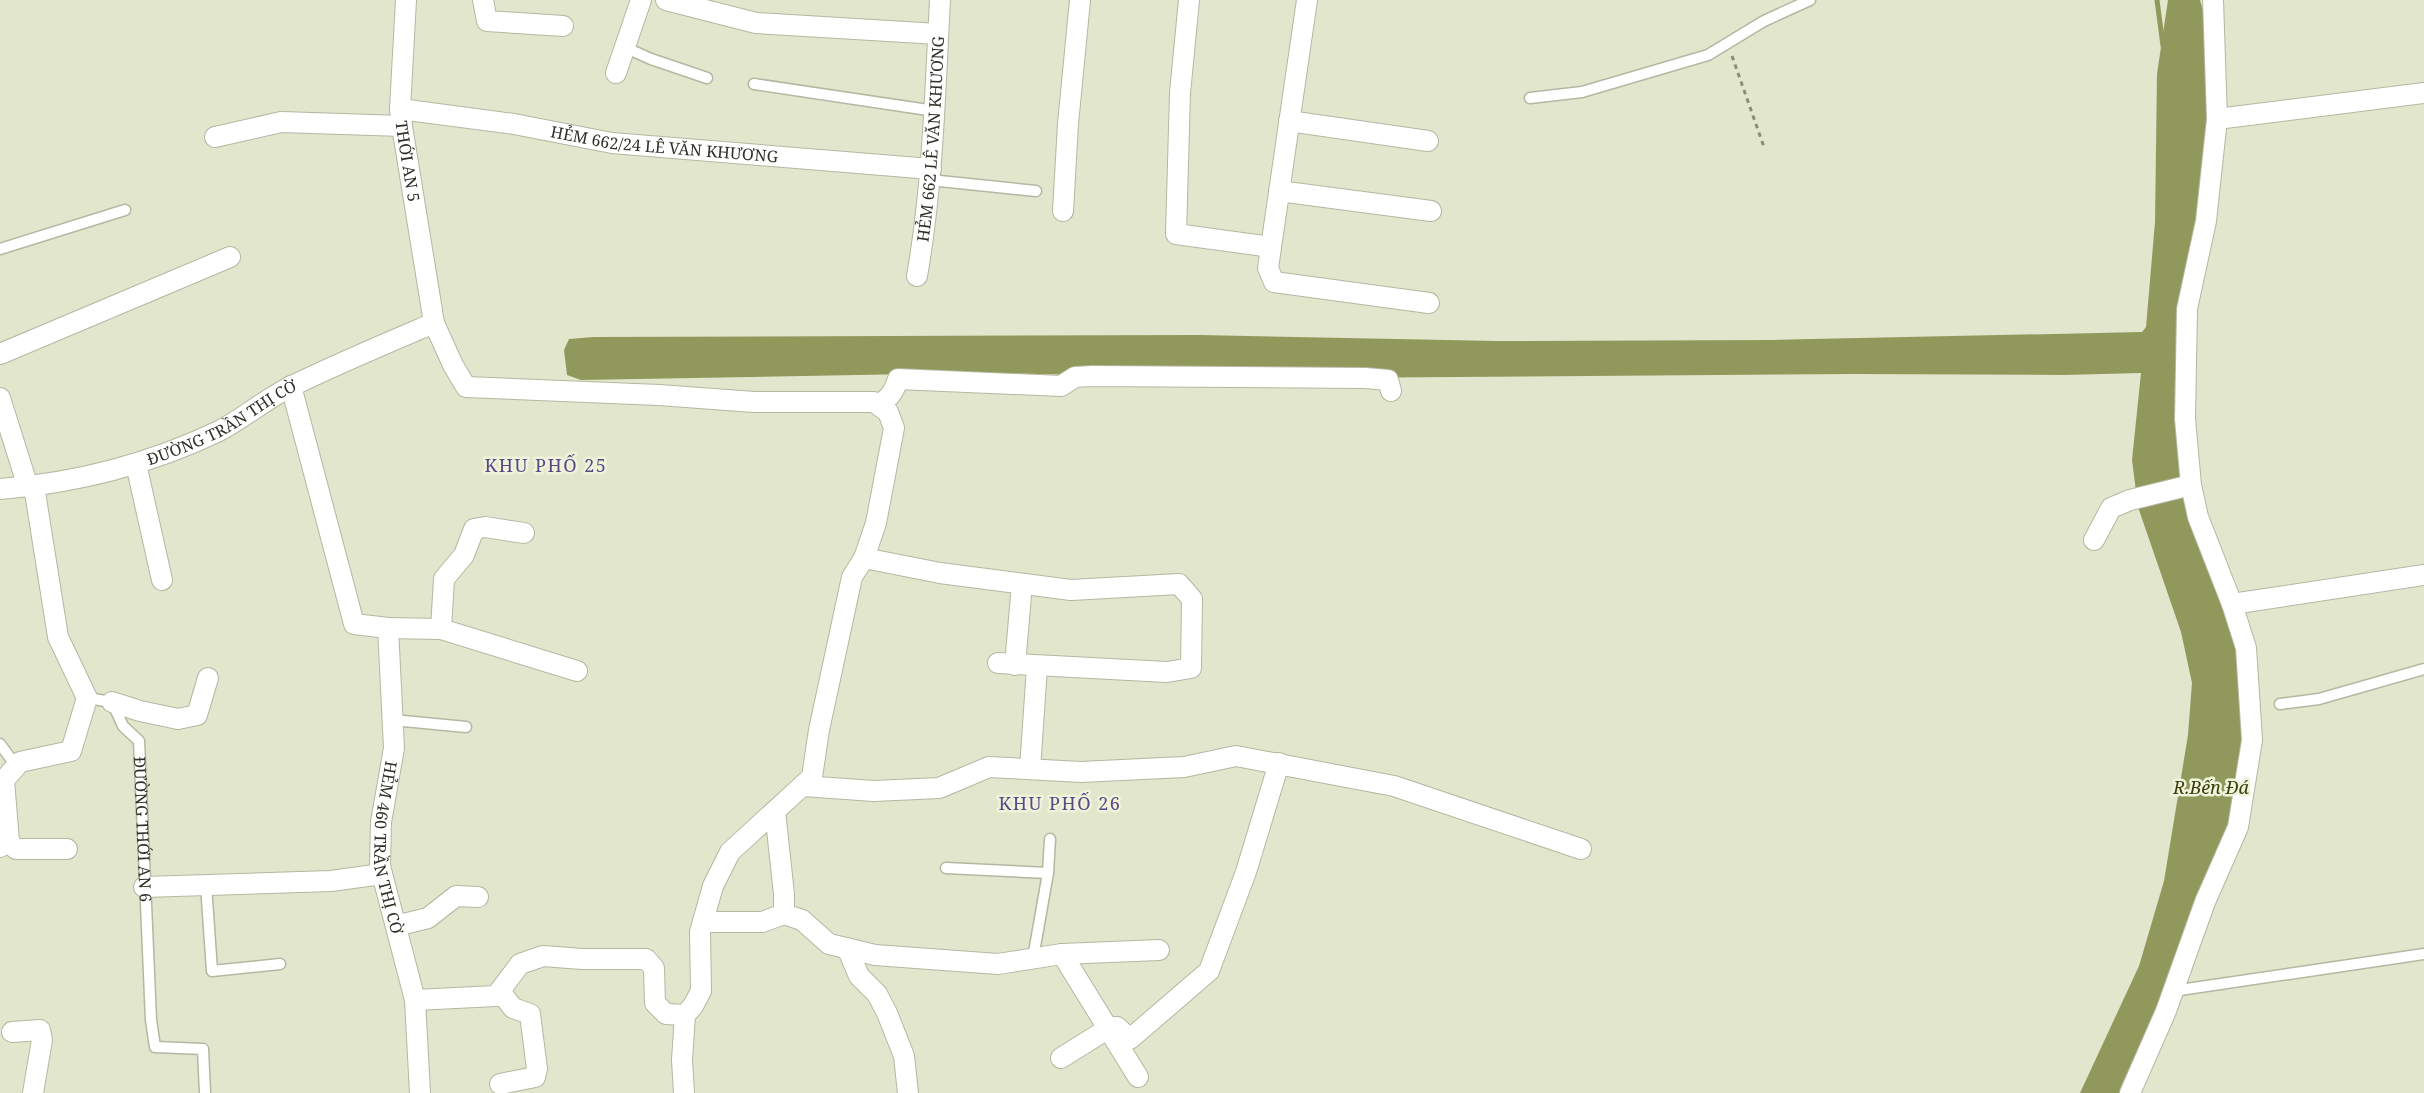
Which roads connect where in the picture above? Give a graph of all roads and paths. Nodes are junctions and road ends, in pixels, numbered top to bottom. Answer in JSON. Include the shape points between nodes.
{"nodes":[{"id":1,"x":406,"y":0,"type":"edge"},
{"id":2,"x":483,"y":0,"type":"edge"},
{"id":3,"x":641,"y":0,"type":"edge"},
{"id":4,"x":666,"y":0,"type":"edge"},
{"id":5,"x":940,"y":0,"type":"edge"},
{"id":6,"x":1080,"y":0,"type":"edge"},
{"id":7,"x":1189,"y":0,"type":"edge"},
{"id":8,"x":1307,"y":0,"type":"edge"},
{"id":9,"x":1810,"y":0,"type":"edge"},
{"id":10,"x":2213,"y":0,"type":"edge"},
{"id":11,"x":563,"y":26,"type":"dead end"},
{"id":12,"x":938,"y":34,"type":"junction"},
{"id":13,"x":1728,"y":43,"type":"junction"},
{"id":14,"x":624,"y":47,"type":"junction"},
{"id":15,"x":616,"y":73,"type":"dead end"},
{"id":16,"x":707,"y":78,"type":"dead end"},
{"id":17,"x":753,"y":84,"type":"dead end"},
{"id":18,"x":2424,"y":93,"type":"edge"},
{"id":19,"x":1530,"y":98,"type":"dead end"},
{"id":20,"x":935,"y":111,"type":"junction"},
{"id":21,"x":401,"y":118,"type":"junction"},
{"id":22,"x":2217,"y":118,"type":"junction"},
{"id":23,"x":1289,"y":121,"type":"junction"},
{"id":24,"x":215,"y":137,"type":"dead end"},
{"id":25,"x":1428,"y":141,"type":"dead end"},
{"id":26,"x":1764,"y":147,"type":"dead end"},
{"id":27,"x":930,"y":175,"type":"junction"},
{"id":28,"x":1036,"y":191,"type":"dead end"},
{"id":29,"x":1279,"y":191,"type":"junction"},
{"id":30,"x":125,"y":210,"type":"dead end"},
{"id":31,"x":1431,"y":211,"type":"dead end"},
{"id":32,"x":1063,"y":212,"type":"dead end"},
{"id":33,"x":1271,"y":247,"type":"junction"},
{"id":34,"x":0,"y":249,"type":"edge"},
{"id":35,"x":230,"y":257,"type":"dead end"},
{"id":36,"x":917,"y":276,"type":"dead end"},
{"id":37,"x":1429,"y":303,"type":"dead end"},
{"id":38,"x":434,"y":322,"type":"junction"},
{"id":39,"x":0,"y":354,"type":"edge"},
{"id":40,"x":291,"y":386,"type":"junction"},
{"id":41,"x":1391,"y":391,"type":"dead end"},
{"id":42,"x":0,"y":398,"type":"edge"},
{"id":43,"x":879,"y":405,"type":"junction"},
{"id":44,"x":136,"y":464,"type":"junction"},
{"id":45,"x":31,"y":486,"type":"junction"},
{"id":46,"x":2189,"y":486,"type":"junction"},
{"id":47,"x":0,"y":489,"type":"edge"},
{"id":48,"x":524,"y":532,"type":"dead end"},
{"id":49,"x":2094,"y":540,"type":"dead end"},
{"id":50,"x":864,"y":558,"type":"junction"},
{"id":51,"x":2424,"y":575,"type":"edge"},
{"id":52,"x":162,"y":580,"type":"dead end"},
{"id":53,"x":1022,"y":584,"type":"junction"},
{"id":54,"x":2232,"y":604,"type":"junction"},
{"id":55,"x":388,"y":628,"type":"junction"},
{"id":56,"x":441,"y":629,"type":"junction"},
{"id":57,"x":1037,"y":667,"type":"junction"},
{"id":58,"x":2424,"y":669,"type":"edge"},
{"id":59,"x":577,"y":671,"type":"dead end"},
{"id":60,"x":208,"y":678,"type":"dead end"},
{"id":61,"x":87,"y":698,"type":"junction"},
{"id":62,"x":112,"y":702,"type":"junction"},
{"id":63,"x":2280,"y":704,"type":"dead end"},
{"id":64,"x":393,"y":720,"type":"junction"},
{"id":65,"x":466,"y":727,"type":"dead end"},
{"id":66,"x":0,"y":744,"type":"edge"},
{"id":67,"x":1279,"y":763,"type":"junction"},
{"id":68,"x":16,"y":766,"type":"junction"},
{"id":69,"x":1030,"y":769,"type":"junction"},
{"id":70,"x":803,"y":786,"type":"junction"},
{"id":71,"x":775,"y":811,"type":"junction"},
{"id":72,"x":1050,"y":839,"type":"dead end"},
{"id":73,"x":4,"y":845,"type":"edge"},
{"id":74,"x":67,"y":849,"type":"dead end"},
{"id":75,"x":1581,"y":849,"type":"dead end"},
{"id":76,"x":946,"y":868,"type":"dead end"},
{"id":77,"x":1048,"y":873,"type":"junction"},
{"id":78,"x":382,"y":874,"type":"junction"},
{"id":79,"x":206,"y":885,"type":"junction"},
{"id":80,"x":144,"y":887,"type":"junction"},
{"id":81,"x":478,"y":897,"type":"dead end"},
{"id":82,"x":784,"y":914,"type":"junction"},
{"id":83,"x":703,"y":922,"type":"junction"},
{"id":84,"x":396,"y":926,"type":"junction"},
{"id":85,"x":847,"y":948,"type":"junction"},
{"id":86,"x":1159,"y":950,"type":"dead end"},
{"id":87,"x":1062,"y":954,"type":"junction"},
{"id":88,"x":2424,"y":954,"type":"edge"},
{"id":89,"x":1033,"y":958,"type":"junction"},
{"id":90,"x":280,"y":964,"type":"dead end"},
{"id":91,"x":500,"y":991,"type":"junction"},
{"id":92,"x":2173,"y":991,"type":"junction"},
{"id":93,"x":415,"y":1000,"type":"junction"},
{"id":94,"x":685,"y":1015,"type":"junction"},
{"id":95,"x":1109,"y":1028,"type":"junction"},
{"id":96,"x":12,"y":1032,"type":"dead end"},
{"id":97,"x":1061,"y":1058,"type":"dead end"},
{"id":98,"x":1138,"y":1077,"type":"dead end"},
{"id":99,"x":500,"y":1084,"type":"dead end"},
{"id":100,"x":33,"y":1093,"type":"edge"},
{"id":101,"x":205,"y":1093,"type":"edge"},
{"id":102,"x":420,"y":1093,"type":"edge"},
{"id":103,"x":684,"y":1093,"type":"edge"},
{"id":104,"x":908,"y":1093,"type":"edge"},
{"id":105,"x":2130,"y":1093,"type":"edge"}],
"edges":[{"from":1,"to":21,"type":"street","name":"THỚI AN 5"},
{"from":2,"to":11,"type":"street","via":[[487,21]]},
{"from":3,"to":14,"type":"street"},
{"from":4,"to":12,"type":"street","via":[[756,23]]},
{"from":5,"to":12,"type":"street","name":"HẺM 662 LÊ VĂN KHƯƠNG"},
{"from":6,"to":32,"type":"street"},
{"from":7,"to":33,"type":"street","via":[[1180,93],[1176,234]]},
{"from":8,"to":23,"type":"street"},
{"from":9,"to":13,"type":"lane"},
{"from":10,"to":22,"type":"street"},
{"from":12,"to":20,"type":"street","name":"HẺM 662 LÊ VĂN KHƯƠNG"},
{"from":13,"to":19,"type":"lane","via":[[1708,55],[1638,77],[1582,92]]},
{"from":13,"to":26,"type":"path"},
{"from":14,"to":15,"type":"street"},
{"from":14,"to":16,"type":"lane"},
{"from":17,"to":20,"type":"lane"},
{"from":18,"to":22,"type":"street"},
{"from":20,"to":27,"type":"street","name":"HẺM 662 LÊ VĂN KHƯƠNG"},
{"from":21,"to":24,"type":"street","name":"HẺM 662/24 LÊ VĂN KHƯƠNG","via":[[281,122]]},
{"from":21,"to":27,"type":"street","name":"HẺM 662/24 LÊ VĂN KHƯƠNG","via":[[514,124],[612,143]]},
{"from":21,"to":38,"type":"street","name":"THỚI AN 5"},
{"from":22,"to":46,"type":"street","via":[[2206,221],[2187,309],[2185,419]]},
{"from":23,"to":25,"type":"street"},
{"from":23,"to":29,"type":"street"},
{"from":27,"to":28,"type":"lane"},
{"from":27,"to":36,"type":"street","name":"HẺM 662 LÊ VĂN KHƯƠNG"},
{"from":29,"to":31,"type":"street"},
{"from":29,"to":33,"type":"street"},
{"from":30,"to":34,"type":"lane"},
{"from":33,"to":37,"type":"street","via":[[1268,268],[1274,282]]},
{"from":35,"to":39,"type":"street"},
{"from":38,"to":40,"type":"street","name":"ĐƯỜNG TRẦN THỊ CỜ"},
{"from":38,"to":43,"type":"street","name":"THỚI AN 5","via":[[466,387]]},
{"from":40,"to":44,"type":"street","name":"ĐƯỜNG TRẦN THỊ CỜ","via":[[220,430]]},
{"from":40,"to":55,"type":"street","via":[[354,624]]},
{"from":41,"to":43,"type":"street","via":[[1388,380],[1365,378],[1092,376],[1075,377],[1061,386],[898,379],[890,397]]},
{"from":42,"to":45,"type":"street"},
{"from":43,"to":50,"type":"street","via":[[888,412],[894,428],[876,523]]},
{"from":44,"to":45,"type":"street","name":"ĐƯỜNG TRẦN THỊ CỜ"},
{"from":44,"to":52,"type":"street"},
{"from":45,"to":47,"type":"street","name":"ĐƯỜNG TRẦN THỊ CỜ"},
{"from":45,"to":61,"type":"street","via":[[58,637]]},
{"from":46,"to":49,"type":"street","via":[[2111,508]]},
{"from":46,"to":54,"type":"street"},
{"from":48,"to":56,"type":"street","via":[[474,529],[464,555],[444,579]]},
{"from":50,"to":53,"type":"street"},
{"from":50,"to":70,"type":"street","via":[[852,577],[812,777]]},
{"from":51,"to":54,"type":"street"},
{"from":53,"to":57,"type":"street","via":[[1007,664]]},
{"from":53,"to":57,"type":"street","via":[[1071,590],[1179,584],[1192,599],[1191,668],[1167,672]]},
{"from":54,"to":92,"type":"street","via":[[2246,648],[2252,740],[2238,827],[2205,902]]},
{"from":55,"to":56,"type":"street"},
{"from":55,"to":64,"type":"street","name":"HẺM 460 TRẦN THỊ CỜ"},
{"from":56,"to":59,"type":"street"},
{"from":57,"to":69,"type":"street"},
{"from":58,"to":63,"type":"lane","via":[[2319,699]]},
{"from":60,"to":62,"type":"street","via":[[197,715],[178,719]]},
{"from":61,"to":62,"type":"lane"},
{"from":61,"to":68,"type":"street","via":[[71,751]]},
{"from":62,"to":80,"type":"lane","name":"ĐƯỜNG THỚI AN 6","via":[[123,726],[139,741]]},
{"from":64,"to":65,"type":"lane"},
{"from":64,"to":78,"type":"street","name":"HẺM 460 TRẦN THỊ CỜ","via":[[394,748],[381,822]]},
{"from":66,"to":68,"type":"lane"},
{"from":67,"to":69,"type":"street","via":[[1236,756],[1184,767],[1081,772]]},
{"from":67,"to":75,"type":"street","via":[[1394,786]]},
{"from":67,"to":95,"type":"street","via":[[1246,872],[1209,971],[1130,1039],[1117,1027]]},
{"from":68,"to":73,"type":"street","via":[[4,780]]},
{"from":69,"to":70,"type":"street","via":[[989,767],[939,788],[874,791]]},
{"from":70,"to":71,"type":"street"},
{"from":71,"to":82,"type":"street"},
{"from":71,"to":83,"type":"street","via":[[730,852],[713,886]]},
{"from":72,"to":77,"type":"lane"},
{"from":73,"to":74,"type":"street","via":[[16,849]]},
{"from":76,"to":77,"type":"lane"},
{"from":77,"to":89,"type":"lane"},
{"from":78,"to":79,"type":"street","via":[[331,881]]},
{"from":78,"to":84,"type":"street","name":"HẺM 460 TRẦN THỊ CỜ"},
{"from":79,"to":80,"type":"street"},
{"from":79,"to":90,"type":"lane","via":[[212,971]]},
{"from":80,"to":101,"type":"lane","name":"ĐƯỜNG THỚI AN 6","via":[[155,1047],[203,1049]]},
{"from":81,"to":84,"type":"street","via":[[456,896],[428,918]]},
{"from":82,"to":83,"type":"street","via":[[762,922]]},
{"from":82,"to":85,"type":"street","via":[[802,920],[829,944]]},
{"from":83,"to":94,"type":"street","via":[[699,954],[701,991]]},
{"from":84,"to":93,"type":"street","name":"HẺM 460 TRẦN THỊ CỜ"},
{"from":85,"to":89,"type":"street","via":[[875,956],[998,964]]},
{"from":85,"to":104,"type":"street","via":[[860,976],[877,994],[887,1013],[904,1056]]},
{"from":86,"to":87,"type":"street"},
{"from":87,"to":89,"type":"street"},
{"from":87,"to":95,"type":"street"},
{"from":88,"to":92,"type":"lane"},
{"from":91,"to":93,"type":"street","via":[[496,996]]},
{"from":91,"to":94,"type":"street","via":[[520,964],[543,957],[646,959],[654,968],[655,1003],[666,1014]]},
{"from":91,"to":99,"type":"street","via":[[513,1008],[530,1014],[537,1069],[535,1077]]},
{"from":92,"to":105,"type":"street"},
{"from":93,"to":102,"type":"street","name":"HẺM 460 TRẦN THỊ CỜ"},
{"from":94,"to":103,"type":"street"},
{"from":95,"to":97,"type":"street"},
{"from":95,"to":98,"type":"street"},
{"from":96,"to":100,"type":"street","via":[[40,1030],[42,1040]]}]}
